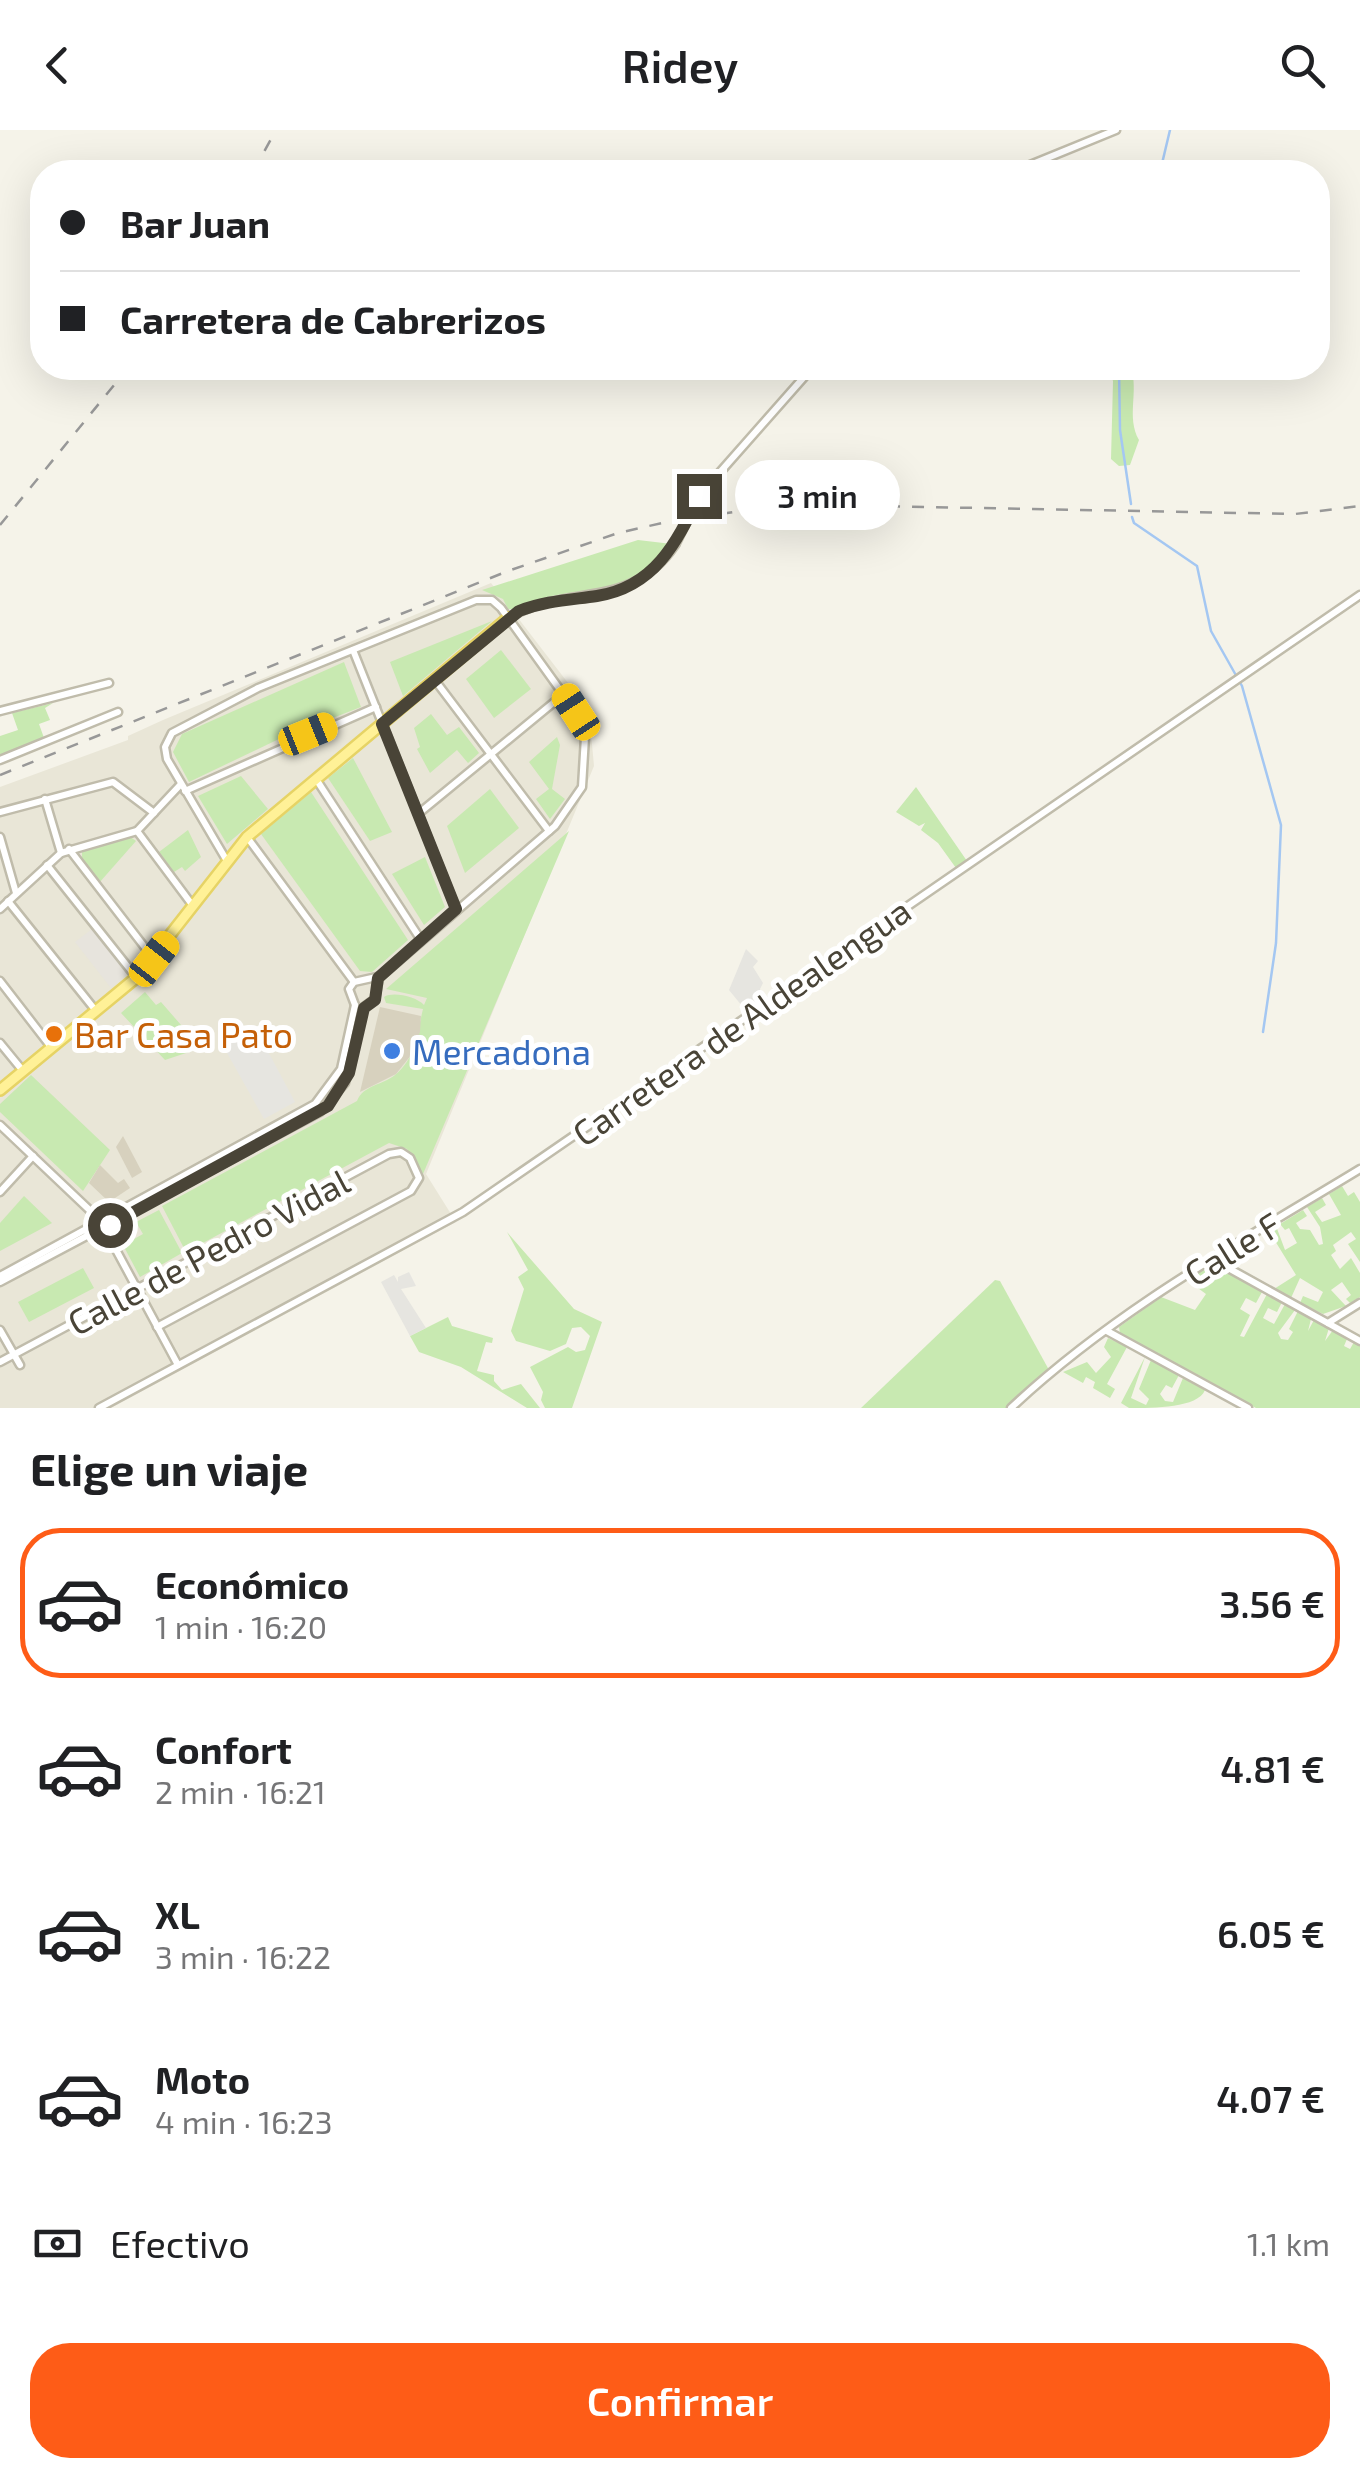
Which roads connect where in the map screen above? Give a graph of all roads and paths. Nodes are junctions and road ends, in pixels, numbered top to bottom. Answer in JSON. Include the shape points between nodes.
{"nodes":[{"id":1,"x":1116,"y":130,"type":"edge"},
{"id":2,"x":1042,"y":160,"type":"edge"},
{"id":3,"x":801,"y":380,"type":"edge"},
{"id":4,"x":1360,"y":595,"type":"edge"},
{"id":5,"x":508,"y":618,"type":"junction"},
{"id":6,"x":353,"y":650,"type":"junction"},
{"id":7,"x":434,"y":679,"type":"junction"},
{"id":8,"x":109,"y":683,"type":"dead end"},
{"id":9,"x":564,"y":694,"type":"junction"},
{"id":10,"x":376,"y":707,"type":"junction"},
{"id":11,"x":0,"y":711,"type":"edge"},
{"id":12,"x":118,"y":712,"type":"dead end"},
{"id":13,"x":382,"y":724,"type":"junction"},
{"id":14,"x":491,"y":755,"type":"junction"},
{"id":15,"x":0,"y":760,"type":"edge"},
{"id":16,"x":316,"y":779,"type":"junction"},
{"id":17,"x":183,"y":787,"type":"junction"},
{"id":18,"x":46,"y":799,"type":"junction"},
{"id":19,"x":0,"y":812,"type":"edge"},
{"id":20,"x":154,"y":813,"type":"junction"},
{"id":21,"x":418,"y":814,"type":"junction"},
{"id":22,"x":137,"y":831,"type":"junction"},
{"id":23,"x":549,"y":831,"type":"junction"},
{"id":24,"x":0,"y":837,"type":"edge"},
{"id":25,"x":247,"y":837,"type":"junction"},
{"id":26,"x":81,"y":846,"type":"junction"},
{"id":27,"x":65,"y":851,"type":"junction"},
{"id":28,"x":227,"y":861,"type":"junction"},
{"id":29,"x":80,"y":862,"type":"junction"},
{"id":30,"x":47,"y":864,"type":"junction"},
{"id":31,"x":16,"y":893,"type":"junction"},
{"id":32,"x":8,"y":901,"type":"junction"},
{"id":33,"x":193,"y":907,"type":"junction"},
{"id":34,"x":0,"y":909,"type":"edge"},
{"id":35,"x":456,"y":909,"type":"junction"},
{"id":36,"x":422,"y":940,"type":"junction"},
{"id":37,"x":154,"y":959,"type":"junction"},
{"id":38,"x":137,"y":977,"type":"junction"},
{"id":39,"x":378,"y":978,"type":"junction"},
{"id":40,"x":366,"y":980,"type":"junction"},
{"id":41,"x":0,"y":981,"type":"edge"},
{"id":42,"x":354,"y":982,"type":"junction"},
{"id":43,"x":376,"y":990,"type":"junction"},
{"id":44,"x":354,"y":1005,"type":"junction"},
{"id":45,"x":364,"y":1008,"type":"junction"},
{"id":46,"x":96,"y":1012,"type":"junction"},
{"id":47,"x":0,"y":1043,"type":"edge"},
{"id":48,"x":52,"y":1048,"type":"junction"},
{"id":49,"x":23,"y":1071,"type":"junction"},
{"id":50,"x":0,"y":1090,"type":"edge"},
{"id":51,"x":0,"y":1125,"type":"edge"},
{"id":52,"x":33,"y":1156,"type":"junction"},
{"id":53,"x":1360,"y":1169,"type":"edge"},
{"id":54,"x":0,"y":1192,"type":"edge"},
{"id":55,"x":102,"y":1224,"type":"junction"},
{"id":56,"x":1211,"y":1258,"type":"junction"},
{"id":57,"x":0,"y":1279,"type":"edge"},
{"id":58,"x":136,"y":1289,"type":"junction"},
{"id":59,"x":1360,"y":1304,"type":"edge"},
{"id":60,"x":1327,"y":1323,"type":"junction"},
{"id":61,"x":157,"y":1327,"type":"junction"},
{"id":62,"x":0,"y":1330,"type":"edge"},
{"id":63,"x":1107,"y":1331,"type":"junction"},
{"id":64,"x":1360,"y":1341,"type":"edge"},
{"id":65,"x":14,"y":1355,"type":"junction"},
{"id":66,"x":0,"y":1362,"type":"edge"},
{"id":67,"x":20,"y":1365,"type":"dead end"},
{"id":68,"x":178,"y":1366,"type":"junction"},
{"id":69,"x":99,"y":1408,"type":"edge"},
{"id":70,"x":1012,"y":1408,"type":"edge"},
{"id":71,"x":1248,"y":1408,"type":"edge"}],
"edges":[{"from":1,"to":2,"type":"street"},
{"from":3,"to":5,"type":"street","bridge":true,"via":[[699,496],[675,545],[650,573],[629,586],[542,602]]},
{"from":4,"to":68,"type":"street","name":"Carretera de Aldealengua","via":[[463,1212]]},
{"from":5,"to":6,"type":"street","via":[[492,600],[476,600]]},
{"from":5,"to":7,"type":"main road"},
{"from":5,"to":9,"type":"street"},
{"from":6,"to":10,"type":"street"},
{"from":6,"to":17,"type":"street","via":[[258,688],[172,733],[167,760]]},
{"from":7,"to":13,"type":"main road"},
{"from":7,"to":14,"type":"street"},
{"from":8,"to":11,"type":"street"},
{"from":9,"to":14,"type":"street"},
{"from":9,"to":23,"type":"street","via":[[581,724],[586,756],[577,797]]},
{"from":10,"to":13,"type":"street"},
{"from":10,"to":17,"type":"street"},
{"from":12,"to":15,"type":"street"},
{"from":13,"to":16,"type":"main road"},
{"from":13,"to":21,"type":"street"},
{"from":14,"to":21,"type":"street"},
{"from":14,"to":23,"type":"street"},
{"from":16,"to":25,"type":"main road"},
{"from":16,"to":36,"type":"street"},
{"from":17,"to":20,"type":"street"},
{"from":17,"to":28,"type":"street"},
{"from":18,"to":19,"type":"street"},
{"from":18,"to":20,"type":"street","via":[[114,782]]},
{"from":18,"to":27,"type":"street"},
{"from":20,"to":22,"type":"street"},
{"from":21,"to":35,"type":"street"},
{"from":22,"to":26,"type":"street"},
{"from":22,"to":33,"type":"street"},
{"from":23,"to":35,"type":"street"},
{"from":24,"to":31,"type":"street"},
{"from":25,"to":28,"type":"main road"},
{"from":25,"to":42,"type":"street"},
{"from":26,"to":27,"type":"street"},
{"from":26,"to":29,"type":"street"},
{"from":27,"to":29,"type":"street"},
{"from":27,"to":30,"type":"street"},
{"from":28,"to":33,"type":"main road"},
{"from":29,"to":37,"type":"street"},
{"from":30,"to":31,"type":"street"},
{"from":30,"to":38,"type":"street"},
{"from":31,"to":32,"type":"street"},
{"from":32,"to":34,"type":"street"},
{"from":32,"to":46,"type":"street"},
{"from":33,"to":37,"type":"main road"},
{"from":35,"to":36,"type":"street"},
{"from":36,"to":39,"type":"street"},
{"from":37,"to":38,"type":"main road"},
{"from":38,"to":46,"type":"main road"},
{"from":39,"to":40,"type":"street"},
{"from":39,"to":43,"type":"street"},
{"from":40,"to":42,"type":"street"},
{"from":40,"to":43,"type":"street"},
{"from":41,"to":48,"type":"street"},
{"from":42,"to":44,"type":"street"},
{"from":43,"to":45,"type":"street"},
{"from":44,"to":45,"type":"street"},
{"from":44,"to":55,"type":"street","via":[[339,1073],[315,1104]]},
{"from":45,"to":55,"type":"street","via":[[349,1073],[328,1106]]},
{"from":46,"to":48,"type":"main road"},
{"from":47,"to":49,"type":"street"},
{"from":48,"to":49,"type":"main road"},
{"from":49,"to":50,"type":"main road"},
{"from":51,"to":52,"type":"street"},
{"from":52,"to":54,"type":"street"},
{"from":52,"to":55,"type":"street"},
{"from":53,"to":56,"type":"street","name":"Calle F"},
{"from":55,"to":57,"type":"street"},
{"from":55,"to":58,"type":"street"},
{"from":56,"to":60,"type":"street"},
{"from":56,"to":63,"type":"street","name":"Calle F"},
{"from":58,"to":61,"type":"street"},
{"from":58,"to":61,"type":"street","name":"Calle de Pedro Vidal","via":[[394,1152],[413,1164],[419,1178],[412,1191]]},
{"from":58,"to":65,"type":"street","name":"Calle de Pedro Vidal"},
{"from":59,"to":60,"type":"street"},
{"from":60,"to":64,"type":"street"},
{"from":61,"to":68,"type":"street"},
{"from":62,"to":65,"type":"street"},
{"from":63,"to":70,"type":"street","name":"Calle F"},
{"from":63,"to":71,"type":"street"},
{"from":65,"to":66,"type":"street","name":"Calle de Pedro Vidal"},
{"from":65,"to":67,"type":"street"},
{"from":68,"to":69,"type":"street","name":"Carretera de Aldealengua"}]}
